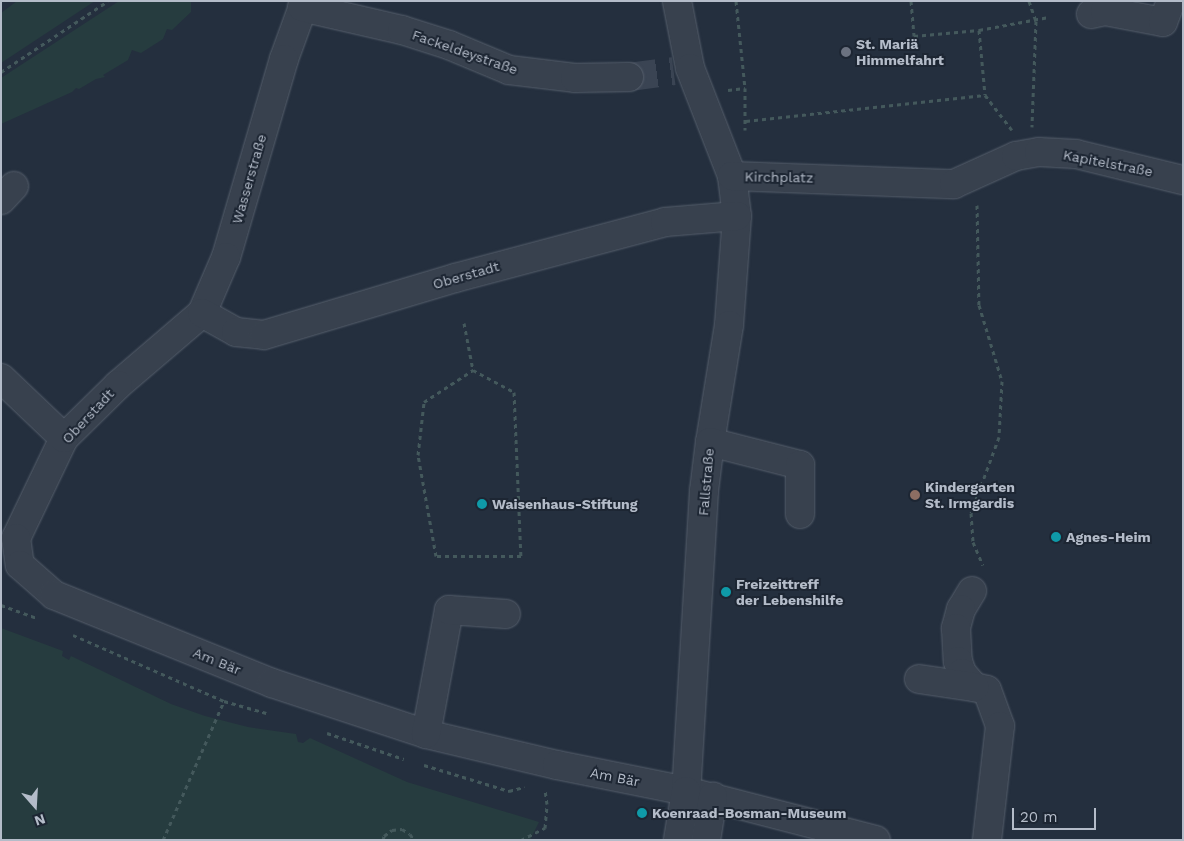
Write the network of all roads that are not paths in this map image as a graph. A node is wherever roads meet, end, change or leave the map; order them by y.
1 (677, 1) edge
2 (304, 4) edge
3 (1091, 14) dead end
4 (1172, 17) edge
5 (629, 78) tunnel mouth
6 (977, 174) joint
7 (737, 176) junction
8 (1183, 180) edge
9 (737, 216) junction
10 (202, 313) junction
11 (168, 341) joint
12 (1, 378) edge
13 (64, 438) junction
14 (710, 442) junction
15 (800, 514) dead end
16 (20, 564) joint
17 (972, 591) dead end
18 (506, 614) dead end
19 (919, 679) dead end
20 (980, 688) junction
21 (426, 734) junction
22 (686, 791) junction
23 (713, 797) junction
24 (678, 840) edge
25 (706, 840) edge
26 (876, 840) edge
27 (987, 840) edge

1 - 7 street, Kirchplatz
2 - 5 street, Fackeldeystraße
2 - 10 street, Wasserstraße
3 - 4 street
6 - 7 street, Kirchplatz
6 - 8 street, Kapitelstraße
7 - 9 street, Fallstraße
9 - 10 street, Oberstadt
9 - 14 street, Fallstraße
10 - 11 street, Wasserstraße
11 - 13 street, Oberstadt
12 - 13 street
13 - 16 street, Oberstadt
14 - 15 street
14 - 22 street, Fallstraße
16 - 21 street, Am Bär
17 - 20 street
18 - 21 street
19 - 20 street
20 - 27 street
21 - 22 street, Am Bär
22 - 23 street, Am Bär
22 - 24 street, Fallstraße
23 - 25 street
23 - 26 street, Am Bär

